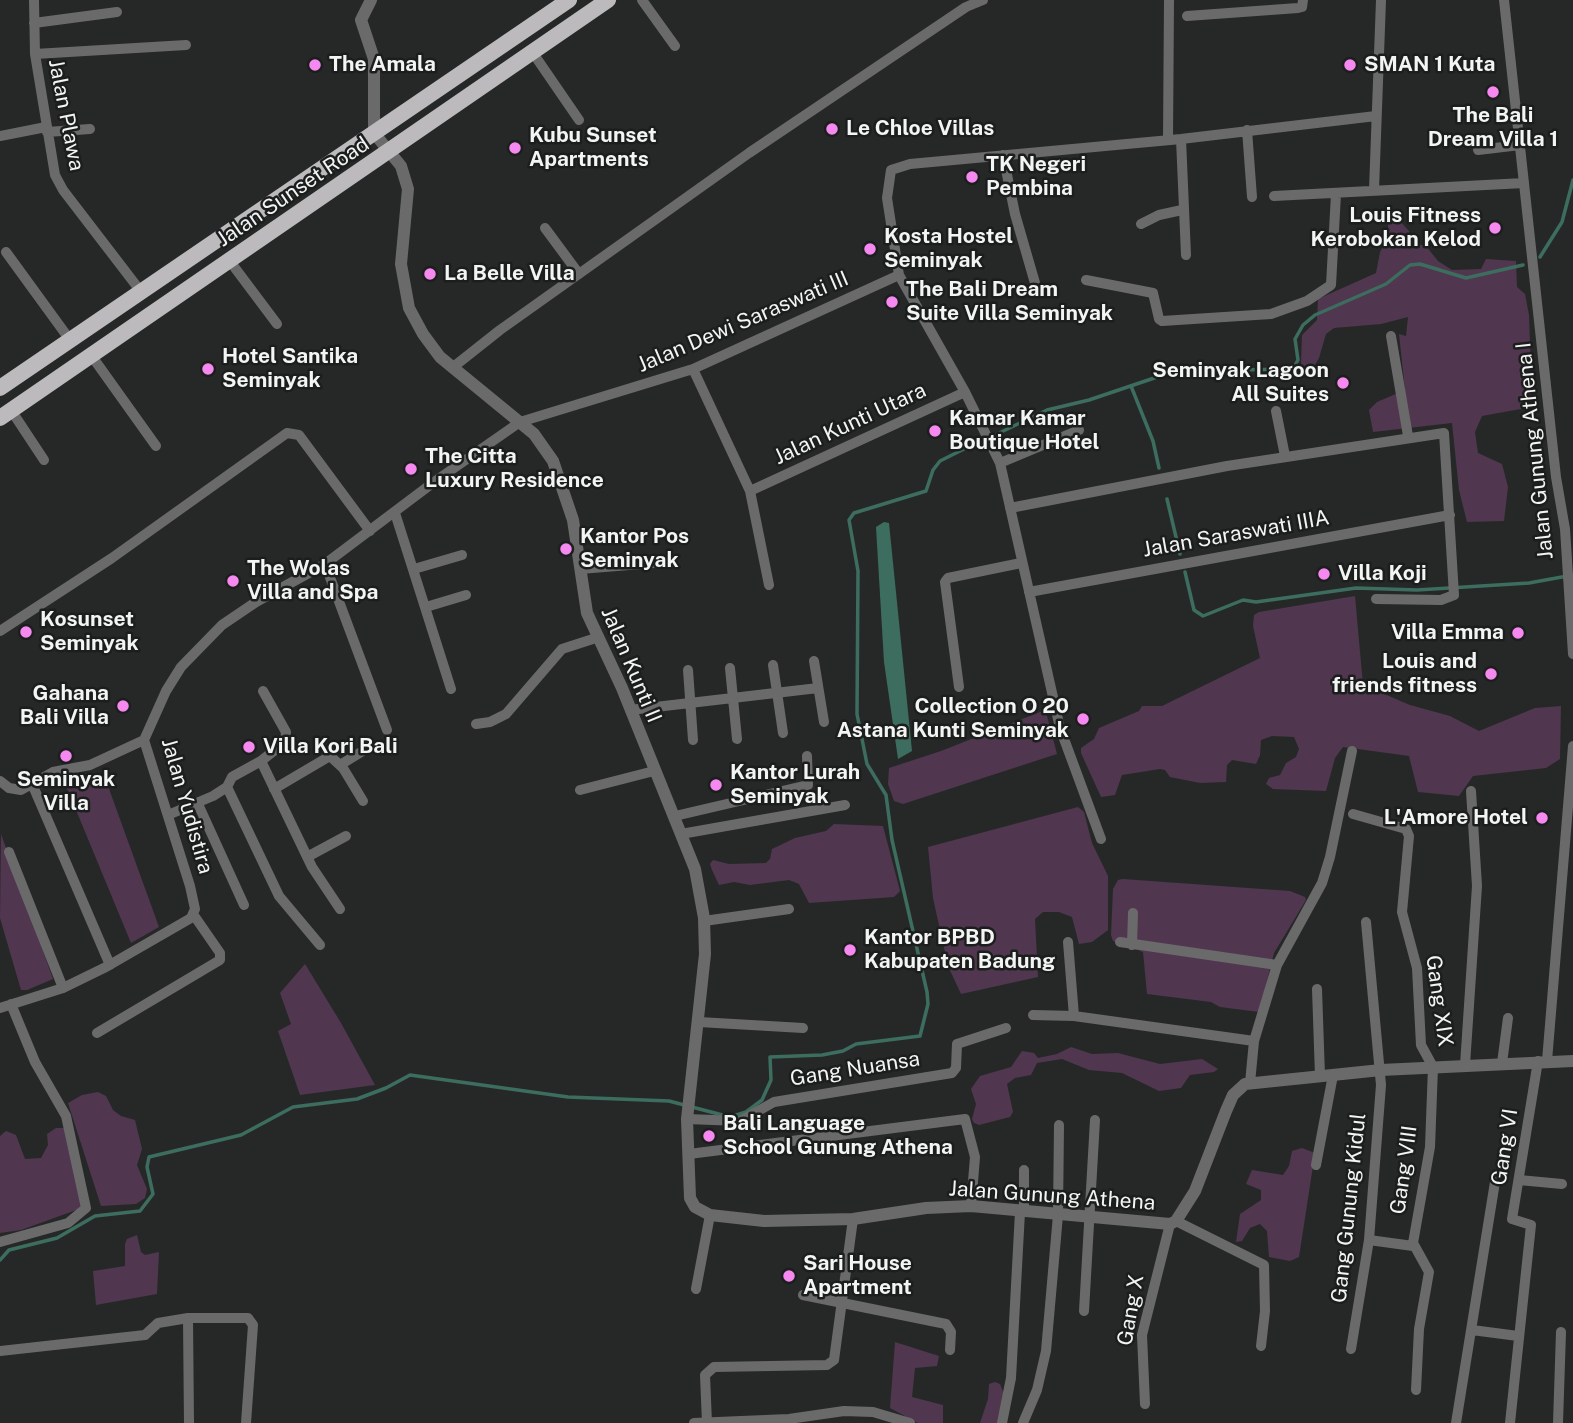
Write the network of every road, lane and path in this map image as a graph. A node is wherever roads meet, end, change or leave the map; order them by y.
1 (34, 0) edge
2 (371, 0) edge
3 (569, 0) edge
4 (608, 0) edge
5 (642, 0) edge
6 (983, 0) edge
7 (1169, 0) edge
8 (1303, 0) edge
9 (1381, 0) edge
10 (1504, 0) edge
11 (117, 12) dead end
12 (1187, 16) dead end
13 (34, 23) junction
14 (186, 45) dead end
15 (675, 46) dead end
16 (533, 53) junction
17 (35, 54) junction
18 (1376, 116) junction
19 (579, 120) dead end
20 (46, 129) junction
21 (90, 129) dead end
22 (1247, 130) junction
23 (374, 133) junction
24 (0, 136) edge
25 (1168, 139) junction
26 (1181, 139) junction
27 (1520, 145) junction
28 (1478, 150) dead end
29 (389, 153) junction
30 (1003, 155) junction
31 (1524, 183) junction
32 (1374, 190) junction
33 (1336, 194) junction
34 (1274, 196) dead end
35 (1252, 197) dead end
36 (1182, 210) junction
37 (1141, 224) dead end
38 (545, 228) dead end
39 (6, 252) dead end
40 (1186, 254) dead end
41 (229, 260) junction
42 (579, 274) junction
43 (899, 275) junction
44 (1086, 280) dead end
45 (1035, 284) dead end
46 (142, 293) junction
47 (277, 324) dead end
48 (1391, 336) dead end
49 (70, 340) junction
50 (91, 355) junction
51 (452, 368) junction
52 (693, 369) junction
53 (0, 388) edge
54 (965, 392) junction
55 (1276, 411) dead end
56 (6, 414) edge
57 (520, 422) junction
58 (1079, 430) dead end
59 (1408, 436) junction
60 (156, 446) dead end
61 (1285, 456) junction
62 (44, 460) dead end
63 (1000, 463) junction
64 (751, 491) junction
65 (1010, 508) junction
66 (395, 513) junction
67 (1450, 515) junction
68 (370, 531) junction
69 (462, 555) dead end
70 (666, 562) dead end
71 (1021, 563) junction
72 (325, 564) junction
73 (414, 569) junction
74 (580, 569) junction
75 (769, 585) dead end
76 (1029, 592) junction
77 (466, 595) dead end
78 (1376, 599) dead end
79 (426, 607) junction
80 (0, 631) edge
81 (599, 637) junction
82 (1573, 653) edge
83 (814, 661) dead end
84 (773, 665) dead end
85 (730, 668) dead end
86 (688, 670) dead end
87 (959, 687) dead end
88 (818, 688) junction
89 (451, 689) dead end
90 (264, 691) dead end
91 (776, 693) junction
92 (733, 698) junction
93 (690, 703) junction
94 (630, 710) junction
95 (824, 722) dead end
96 (476, 724) dead end
97 (387, 730) dead end
98 (783, 733) dead end
99 (737, 739) dead end
100 (144, 740) junction
101 (693, 740) dead end
102 (1573, 746) edge
103 (366, 749) dead end
104 (1352, 751) dead end
105 (807, 756) dead end
106 (261, 761) junction
107 (340, 765) junction
108 (654, 771) junction
109 (0, 781) edge
110 (33, 786) junction
111 (227, 787) junction
112 (275, 789) junction
113 (580, 790) dead end
114 (1471, 791) dead end
115 (363, 801) dead end
116 (198, 804) junction
117 (845, 804) dead end
118 (1353, 814) dead end
119 (168, 815) junction
120 (675, 816) junction
121 (681, 834) junction
122 (346, 835) dead end
123 (1101, 839) dead end
124 (9, 852) dead end
125 (307, 857) junction
126 (1568, 887) edge
127 (244, 905) dead end
128 (340, 909) dead end
129 (789, 909) dead end
130 (1133, 913) dead end
131 (193, 914) junction
132 (704, 921) junction
133 (1367, 922) dead end
134 (1068, 942) dead end
135 (1121, 942) dead end
136 (320, 945) dead end
137 (1132, 945) junction
138 (110, 965) junction
139 (1277, 965) junction
140 (63, 988) junction
141 (1317, 989) dead end
142 (11, 1004) junction
143 (0, 1008) edge
144 (1033, 1015) dead end
145 (1074, 1016) junction
146 (1508, 1018) dead end
147 (699, 1022) junction
148 (803, 1028) dead end
149 (1006, 1028) dead end
150 (97, 1033) dead end
151 (1254, 1041) junction
152 (1543, 1061) junction
153 (1573, 1061) edge
154 (1502, 1063) junction
155 (1465, 1065) junction
156 (1433, 1067) junction
157 (1381, 1070) junction
158 (1333, 1075) junction
159 (1320, 1076) junction
160 (1250, 1083) junction
161 (687, 1119) junction
162 (1095, 1121) dead end
163 (1059, 1125) dead end
164 (689, 1154) junction
165 (1316, 1165) dead end
166 (1024, 1170) dead end
167 (1519, 1180) junction
168 (1495, 1182) dead end
169 (1562, 1184) dead end
170 (971, 1206) junction
171 (695, 1207) joint
172 (1022, 1212) junction
173 (1058, 1214) junction
174 (710, 1215) junction
175 (1090, 1217) junction
176 (853, 1219) junction
177 (1173, 1222) junction
178 (1369, 1240) junction
179 (0, 1242) edge
180 (1413, 1246) junction
181 (696, 1289) dead end
182 (803, 1295) dead end
183 (843, 1302) junction
184 (1084, 1311) dead end
185 (188, 1318) junction
186 (1472, 1330) junction
187 (1561, 1332) dead end
188 (1518, 1336) junction
189 (1261, 1346) dead end
190 (1351, 1349) dead end
191 (950, 1350) dead end
192 (0, 1351) edge
193 (1416, 1390) dead end
194 (1144, 1405) dead end
195 (189, 1423) edge
196 (246, 1423) edge
197 (694, 1423) edge
198 (707, 1423) edge
199 (910, 1423) edge
200 (1002, 1423) edge
201 (1023, 1423) edge
202 (1456, 1423) edge
203 (1510, 1423) edge
204 (1558, 1423) edge

1 - 13 street, Jalan Plawa
2 - 23 street
3 - 23 highway, Jalan Sunset Road
4 - 16 highway, Jalan Sunset Road
5 - 15 street
6 - 42 street
7 - 25 street
8 - 12 street
9 - 18 street
10 - 27 street, Jalan Gunung Athena I
11 - 13 street
13 - 17 street, Jalan Plawa
14 - 17 street
16 - 19 street
16 - 29 highway, Jalan Sunset Road
17 - 20 street, Jalan Plawa
18 - 22 street
18 - 32 street
20 - 21 street
20 - 24 street
20 - 46 street, Jalan Plawa
22 - 26 street
22 - 35 street
23 - 29 street, Jalan Kunti II
23 - 46 highway, Jalan Sunset Road
25 - 26 street
25 - 30 street
26 - 36 street
27 - 28 street
27 - 31 street, Jalan Gunung Athena I
29 - 41 highway, Jalan Sunset Road
29 - 51 street, Jalan Kunti II
30 - 43 street
30 - 45 street
31 - 32 street
31 - 82 street, Jalan Gunung Athena I
32 - 33 street
33 - 34 street
33 - 44 street
36 - 37 street
36 - 40 street
38 - 42 street
39 - 49 street
41 - 47 street
41 - 50 highway, Jalan Sunset Road
42 - 51 street
43 - 52 street, Jalan Dewi Saraswati III
43 - 54 street
46 - 49 highway, Jalan Sunset Road
48 - 59 street
49 - 53 highway, Jalan Sunset Road
50 - 56 highway, Jalan Sunset Road
50 - 60 street
51 - 57 street, Jalan Kunti II
52 - 57 street, Jalan Dewi Saraswati III
52 - 64 street
54 - 63 street
54 - 64 street, Jalan Kunti Utara
55 - 61 street
56 - 62 street
57 - 66 street, Jalan Yudistira
57 - 74 street, Jalan Kunti II
58 - 63 street
59 - 61 street
59 - 67 street
61 - 65 street
63 - 65 street
64 - 75 street
65 - 71 street
66 - 68 street, Jalan Yudistira
66 - 73 street
67 - 76 street, Jalan Saraswati IIIA
67 - 78 street
68 - 72 street, Jalan Yudistira
68 - 80 street
69 - 73 street
70 - 74 street
71 - 76 street
71 - 87 street
72 - 97 street
72 - 100 street, Jalan Yudistira
73 - 79 street
74 - 81 street, Jalan Kunti II
76 - 123 street
77 - 79 street
79 - 89 street
81 - 94 street, Jalan Kunti II
81 - 96 street
83 - 88 street
84 - 91 street
85 - 92 street
86 - 93 street
88 - 91 street
88 - 95 street
90 - 106 street
91 - 92 street
91 - 98 street
92 - 93 street
92 - 99 street
93 - 94 street
93 - 101 street
94 - 108 street, Jalan Kunti II
100 - 110 street
100 - 119 street, Jalan Yudistira
102 - 126 street
103 - 107 street
104 - 139 street
105 - 120 street
106 - 111 street
106 - 112 street
107 - 112 street
107 - 115 street
108 - 113 street
108 - 120 street, Jalan Kunti II
109 - 110 street
110 - 138 street
111 - 116 street
111 - 136 street
112 - 125 street
114 - 155 street
116 - 119 street
116 - 127 street
117 - 121 street
118 - 156 street, Gang XIX
119 - 131 street, Jalan Yudistira
120 - 121 street, Jalan Kunti II
121 - 132 street, Jalan Kunti II
122 - 125 street
124 - 140 street
125 - 128 street
126 - 152 street
129 - 132 street
130 - 137 street
131 - 138 street
131 - 150 street
132 - 147 street, Jalan Kunti II
133 - 157 street, Gang Gunung Kidul
134 - 145 street
135 - 137 street
137 - 139 street
138 - 140 street
139 - 151 street
140 - 142 street
141 - 159 street
142 - 143 street
142 - 179 street
144 - 145 street
145 - 151 street
146 - 154 street
147 - 148 street
147 - 161 street, Jalan Kunti II
149 - 161 street, Gang Nuansa
151 - 160 street
152 - 153 street
152 - 154 street
152 - 167 street, Gang VI
154 - 155 street
155 - 156 street
156 - 157 street
156 - 180 street, Gang VIII
157 - 158 street
157 - 178 street, Gang Gunung Kidul
158 - 159 street
158 - 165 street
159 - 160 street
160 - 177 street, Jalan Gunung Athena
161 - 164 street, Jalan Kunti II
162 - 175 street
163 - 173 street
164 - 170 street
164 - 171 street, Jalan Kunti II
166 - 172 street
167 - 169 street
167 - 188 street, Gang VI
168 - 186 street
170 - 172 street, Jalan Gunung Athena
170 - 176 street, Jalan Gunung Athena
171 - 174 street, Jalan Gunung Athena
172 - 173 street, Jalan Gunung Athena
172 - 200 street
173 - 175 street, Jalan Gunung Athena
173 - 201 street
174 - 176 street, Jalan Gunung Athena
174 - 181 street
175 - 177 street, Jalan Gunung Athena
175 - 184 street
176 - 183 street
177 - 189 street
177 - 194 street, Gang X
178 - 180 street
178 - 190 street, Gang Gunung Kidul
180 - 193 street, Gang VIII
182 - 183 street
183 - 191 street
183 - 198 street
185 - 192 street
185 - 195 street
185 - 196 street
186 - 188 street
186 - 202 street
187 - 204 street
188 - 203 street
197 - 198 street
198 - 199 street

